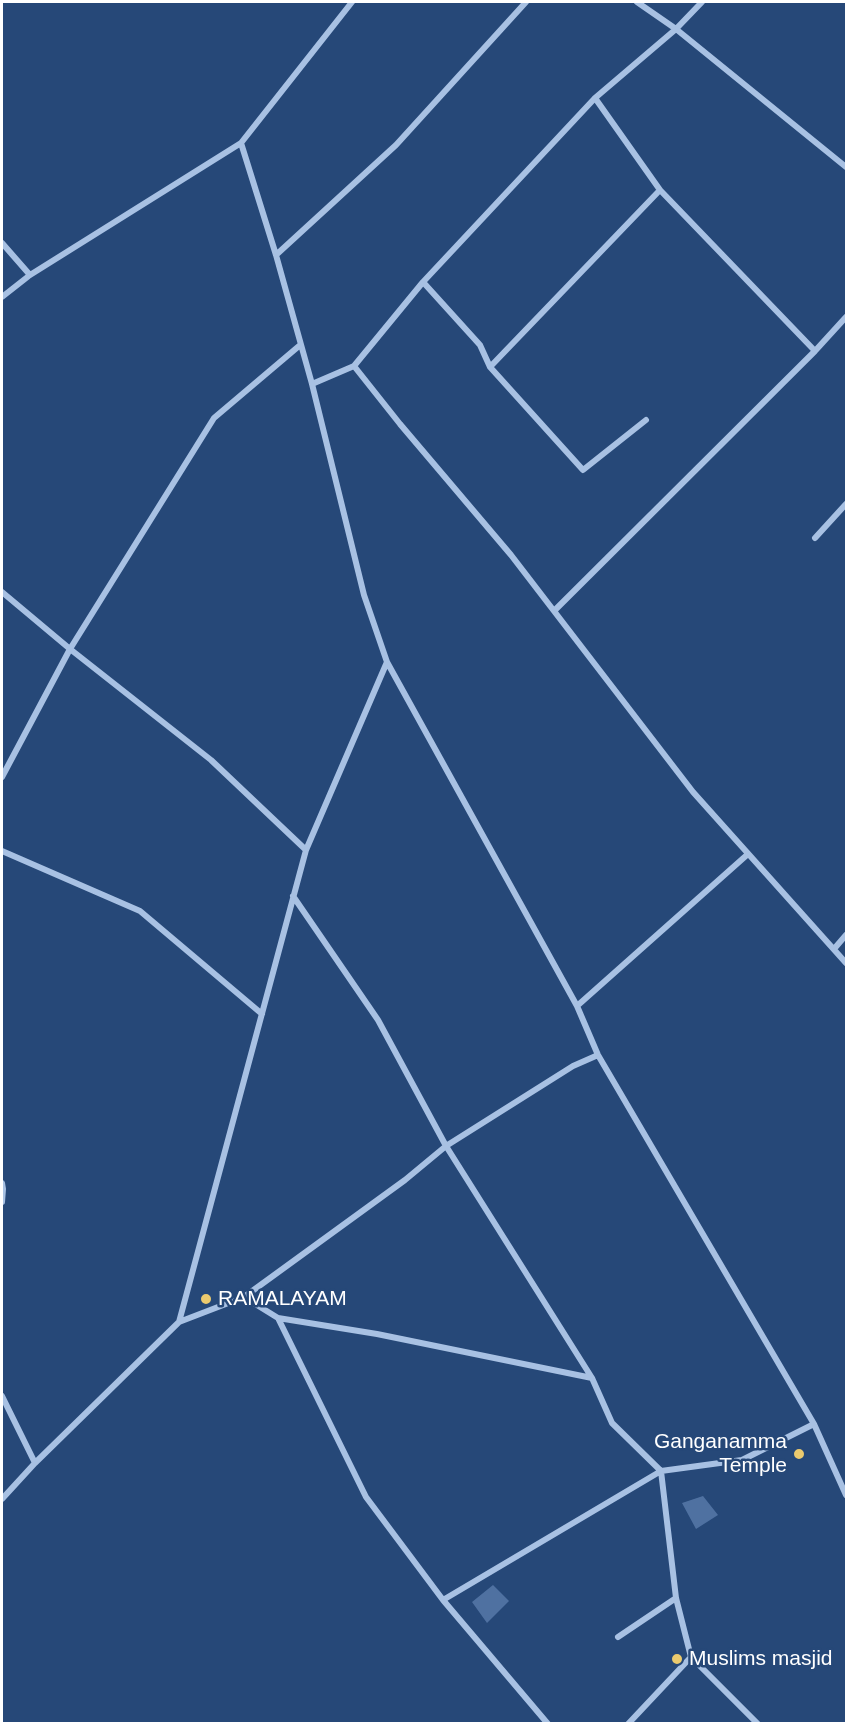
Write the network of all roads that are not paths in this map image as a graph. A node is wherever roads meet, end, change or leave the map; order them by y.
1 (352, 2) edge
2 (526, 2) edge
3 (638, 2) edge
4 (702, 2) edge
5 (676, 29) junction
6 (595, 98) junction
7 (241, 143) junction
8 (846, 167) edge
9 (660, 190) junction
10 (2, 243) edge
11 (276, 255) junction
12 (30, 275) junction
13 (423, 282) junction
14 (2, 297) edge
15 (846, 317) edge
16 (299, 346) junction
17 (815, 351) junction
18 (354, 366) junction
19 (490, 367) junction
20 (312, 384) junction
21 (645, 420) dead end
22 (846, 504) edge
23 (815, 538) dead end
24 (2, 592) edge
25 (554, 611) junction
26 (70, 649) junction
27 (387, 662) junction
28 (2, 777) edge
29 (306, 850) junction
30 (2, 851) edge
31 (748, 854) junction
32 (293, 896) junction
33 (846, 935) edge
34 (834, 949) junction
35 (846, 963) edge
36 (577, 1006) junction
37 (262, 1014) junction
38 (598, 1055) junction
39 (446, 1146) junction
40 (2, 1183) edge
41 (2, 1202) edge
42 (244, 1297) junction
43 (278, 1318) junction
44 (180, 1322) junction
45 (592, 1378) junction
46 (2, 1396) edge
47 (814, 1424) junction
48 (35, 1463) junction
49 (662, 1471) junction
50 (846, 1495) edge
51 (2, 1499) edge
52 (676, 1598) junction
53 (443, 1600) junction
54 (618, 1637) dead end
55 (691, 1657) junction
56 (548, 1724) edge
57 (628, 1724) edge
58 (758, 1724) edge

1 - 7 street
2 - 11 street
3 - 5 street
4 - 5 street
5 - 6 street
5 - 8 street
6 - 9 street
6 - 13 street
7 - 11 street
7 - 12 street
9 - 17 street
9 - 19 street
10 - 12 street
11 - 16 street
12 - 14 street
13 - 18 street
13 - 19 street
15 - 17 street
16 - 20 street
16 - 26 street
17 - 25 street
18 - 20 street
18 - 25 street
19 - 21 street
20 - 27 street
22 - 23 street
24 - 26 street
25 - 31 street
26 - 28 street
26 - 29 street
27 - 29 street
27 - 36 street
29 - 32 street
30 - 37 street
31 - 34 street
31 - 36 street
32 - 37 street
32 - 39 street
33 - 34 street
34 - 35 street
36 - 38 street
37 - 44 street
38 - 39 street
38 - 47 street
39 - 42 street
39 - 45 street
40 - 41 street
42 - 43 street
42 - 44 street
43 - 45 street
43 - 53 street
44 - 48 street
45 - 49 street
46 - 48 street
47 - 49 street
47 - 50 street
48 - 51 street
49 - 52 street
49 - 53 street
52 - 54 street
52 - 55 street
53 - 56 street
55 - 57 street
55 - 58 street

